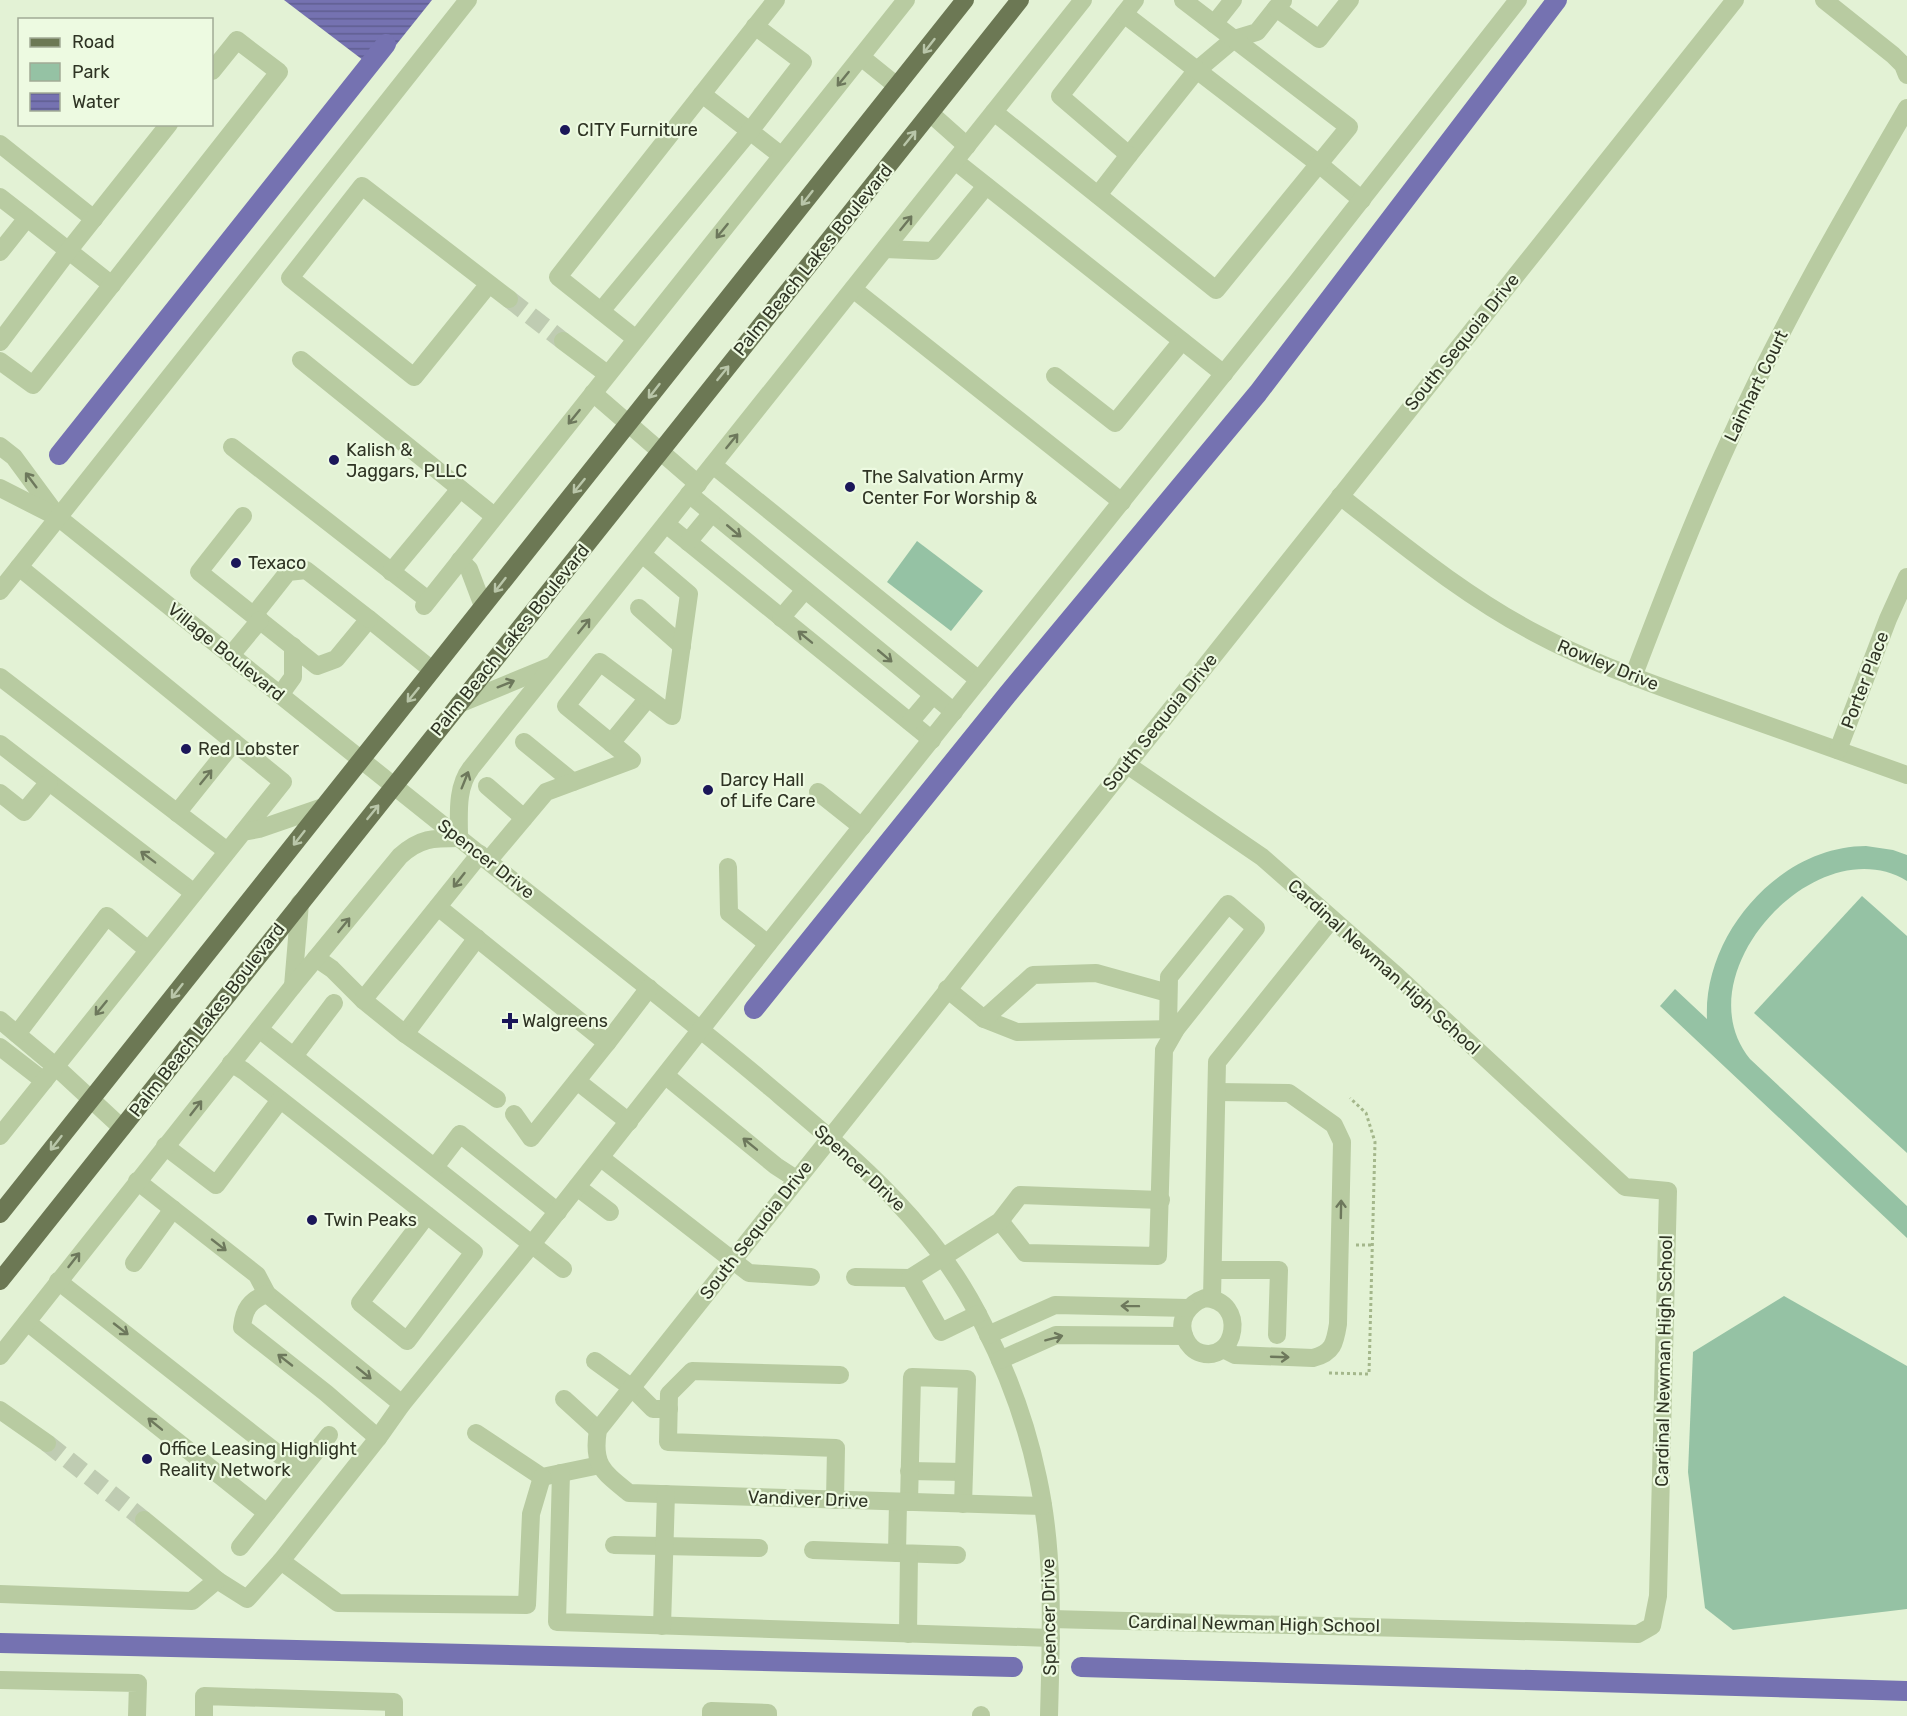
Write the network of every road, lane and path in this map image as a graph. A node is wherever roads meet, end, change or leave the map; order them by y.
1 (468, 0) edge
2 (776, 0) edge
3 (906, 0) edge
4 (965, 0) edge
5 (1020, 0) edge
6 (1083, 0) edge
7 (1183, 0) edge
8 (1233, 0) edge
9 (1350, 0) edge
10 (1518, 0) edge
11 (1735, 0) edge
12 (1824, 0) edge
13 (1280, 4) edge
14 (1130, 7) edge
15 (1214, 24) junction
16 (755, 26) junction
17 (1234, 39) junction
18 (861, 57) junction
19 (213, 70) edge
20 (1196, 71) junction
21 (1907, 75) edge
22 (897, 86) junction
23 (702, 94) junction
24 (1907, 108) edge
25 (994, 112) junction
26 (930, 113) junction
27 (167, 126) edge
28 (750, 131) junction
29 (0, 144) edge
30 (967, 146) junction
31 (1129, 155) junction
32 (782, 156) junction
33 (955, 161) junction
34 (1319, 164) junction
35 (986, 186) junction
36 (1098, 195) junction
37 (0, 197) edge
38 (1362, 200) junction
39 (27, 218) junction
40 (94, 219) junction
41 (885, 249) junction
42 (69, 250) junction
43 (0, 252) edge
44 (489, 284) junction
45 (112, 285) junction
46 (853, 289) junction
47 (509, 299) tunnel mouth
48 (601, 311) junction
49 (636, 339) junction
50 (563, 341) tunnel mouth
51 (1182, 341) junction
52 (0, 342) edge
53 (301, 360) dead end
54 (0, 361) edge
55 (608, 374) junction
56 (1224, 374) junction
57 (1055, 376) dead end
58 (593, 393) junction
59 (628, 424) junction
60 (0, 446) edge
61 (232, 447) dead end
62 (660, 451) junction
63 (713, 465) junction
64 (0, 488) edge
65 (460, 489) junction
66 (694, 489) junction
67 (1340, 496) junction
68 (1122, 502) junction
69 (712, 513) junction
70 (243, 516) dead end
71 (494, 516) junction
72 (59, 518) junction
73 (666, 524) junction
74 (688, 542) junction
75 (642, 554) junction
76 (460, 560) junction
77 (19, 567) junction
78 (391, 572) junction
79 (1907, 578) edge
80 (805, 590) junction
81 (0, 591) edge
82 (483, 606) junction
83 (639, 608) dead end
84 (257, 618) junction
85 (781, 618) junction
86 (369, 619) junction
87 (293, 646) junction
88 (682, 646) junction
89 (231, 656) junction
90 (553, 665) junction
91 (432, 670) junction
92 (0, 677) edge
93 (1633, 677) junction
94 (979, 680) junction
95 (280, 695) junction
96 (933, 695) junction
97 (648, 698) junction
98 (459, 704) junction
99 (954, 712) junction
100 (910, 722) junction
101 (932, 740) junction
102 (234, 742) junction
103 (524, 742) dead end
104 (611, 743) junction
105 (0, 744) edge
106 (1838, 750) junction
107 (361, 759) junction
108 (1126, 764) junction
109 (1907, 775) edge
110 (49, 782) junction
111 (573, 782) junction
112 (394, 786) junction
113 (487, 786) dead end
114 (818, 792) dead end
115 (0, 794) edge
116 (323, 807) junction
117 (177, 813) junction
118 (524, 818) junction
119 (862, 827) junction
120 (243, 832) junction
121 (459, 838) junction
122 (227, 851) junction
123 (484, 858) junction
124 (728, 867) dead end
125 (194, 893) junction
126 (300, 903) junction
127 (438, 907) junction
128 (1331, 920) junction
129 (477, 938) junction
130 (768, 944) junction
131 (148, 950) junction
132 (316, 958) junction
133 (293, 986) junction
134 (649, 988) junction
135 (947, 989) junction
136 (1168, 993) junction
137 (363, 999) junction
138 (334, 1004) dead end
139 (984, 1019) junction
140 (0, 1020) edge
141 (259, 1029) junction
142 (1172, 1029) junction
143 (702, 1030) junction
144 (16, 1034) junction
145 (405, 1034) junction
146 (607, 1043) junction
147 (3, 1055) edge
148 (294, 1056) junction
149 (231, 1063) junction
150 (55, 1066) junction
151 (666, 1076) junction
152 (44, 1081) junction
153 (577, 1081) junction
154 (1217, 1092) junction
155 (1350, 1098) dead end
156 (91, 1099) junction
157 (497, 1099) dead end
158 (280, 1100) junction
159 (514, 1114) dead end
160 (629, 1122) junction
161 (122, 1128) junction
162 (0, 1136) edge
163 (830, 1137) junction
164 (165, 1146) junction
165 (601, 1158) junction
166 (435, 1167) junction
167 (796, 1179) junction
168 (137, 1181) junction
169 (577, 1187) junction
170 (1161, 1200) junction
171 (173, 1209) junction
172 (558, 1212) junction
173 (610, 1212) dead end
174 (0, 1214) edge
175 (427, 1215) junction
176 (1000, 1221) junction
177 (532, 1244) junction
178 (1354, 1245) dead end
179 (1373, 1245) junction
180 (942, 1257) junction
181 (732, 1261) junction
182 (134, 1263) dead end
183 (563, 1269) dead end
184 (1213, 1270) junction
185 (811, 1277) dead end
186 (855, 1277) dead end
187 (910, 1278) junction
188 (0, 1281) edge
189 (58, 1281) junction
190 (267, 1294) junction
191 (1212, 1299) junction
192 (1188, 1308) junction
193 (978, 1314) junction
194 (27, 1322) junction
195 (988, 1335) junction
196 (1277, 1335) dead end
197 (1184, 1336) junction
198 (1223, 1349) junction
199 (0, 1356) edge
200 (1000, 1360) junction
201 (595, 1361) dead end
202 (1328, 1372) dead end
203 (840, 1375) dead end
204 (632, 1388) junction
205 (564, 1399) dead end
206 (402, 1404) junction
207 (669, 1409) junction
208 (3, 1419) edge
209 (598, 1430) junction
210 (476, 1434) dead end
211 (329, 1435) dead end
212 (378, 1438) junction
213 (47, 1443) tunnel mouth
214 (597, 1457) junction
215 (300, 1471) junction
216 (909, 1471) junction
217 (964, 1472) junction
218 (561, 1473) junction
219 (542, 1477) junction
220 (666, 1494) junction
221 (835, 1500) junction
222 (903, 1502) junction
223 (963, 1504) junction
224 (1043, 1506) junction
225 (267, 1513) junction
226 (144, 1520) tunnel mouth
227 (614, 1545) dead end
228 (664, 1545) junction
229 (240, 1547) dead end
230 (759, 1548) dead end
231 (813, 1550) dead end
232 (903, 1553) junction
233 (957, 1555) dead end
234 (281, 1561) junction
235 (217, 1580) junction
236 (0, 1594) edge
237 (1051, 1619) junction
238 (662, 1626) junction
239 (908, 1634) junction
240 (1051, 1638) junction
241 (0, 1680) edge
242 (358, 1708) edge
243 (137, 1716) edge
244 (204, 1716) edge
245 (394, 1716) edge
246 (711, 1716) edge
247 (768, 1716) edge
248 (1049, 1716) edge

1 - 72 street
2 - 16 street
3 - 18 street
4 -> 22 main road
5 - 26 main road, Palm Beach Lakes Boulevard
6 - 25 street
7 - 15 street
8 - 15 street
9 - 13 street
10 - 38 street
11 - 67 street, South Sequoia Drive
12 - 21 street
13 - 17 street
14 - 20 street
14 - 31 street
15 - 17 street
16 - 23 street
16 - 28 street
17 - 20 street
17 - 34 street
18 - 22 street
18 -> 32 street
19 - 45 street
20 - 31 street
20 - 34 street
22 -> 59 main road
23 - 28 street
23 - 48 street
24 - 93 street, Lainhart Court
25 - 30 street
25 - 36 street
26 - 30 street
62 -> 26 main road, Palm Beach Lakes Boulevard
27 - 40 street
28 - 32 street
28 - 48 street
29 - 40 street
30 - 33 street
31 - 36 street
32 -> 49 street
33 - 35 street
41 -> 33 street
34 - 36 street
34 - 38 street
35 - 41 street
35 - 51 street
37 - 39 street
38 - 56 street
39 - 42 street
39 - 43 street
40 - 42 street
41 - 46 street
42 - 45 street
42 - 52 street
44 - 44 street
44 - 47 street
45 - 54 street
63 -> 46 street
46 - 68 street
48 - 49 street
49 - 55 street
50 - 55 street
51 - 56 street
51 - 57 street
53 - 65 street
55 - 58 street
56 - 68 street
58 - 59 street
58 -> 71 street
59 - 62 street
59 -> 82 main road
72 -> 60 street, Village Boulevard
61 - 78 street
62 - 66 street
62 - 98 main road, Palm Beach Lakes Boulevard
63 - 66 street
63 - 94 street
64 - 72 street, Village Boulevard
65 - 71 street
65 - 78 street
66 - 69 street
66 - 73 street
67 - 93 street, Rowley Drive
67 - 108 street, South Sequoia Drive
68 - 94 street
69 - 74 street
69 -> 80 street
70 - 84 street
71 - 76 street
72 - 77 street
72 - 89 street, Village Boulevard
73 - 74 street
73 - 75 street
74 - 85 street
75 - 88 street
90 -> 75 street
76 - 78 street
76 - 82 street
77 - 81 street
77 - 102 street
79 - 106 street, Porter Place
80 - 85 street
80 -> 96 street
82 - 91 main road
83 - 88 street
84 - 86 street
84 - 87 street
84 - 89 street
100 -> 85 street
86 - 87 street
86 - 91 street
87 - 95 street
88 - 97 street
89 - 95 street, Village Boulevard
98 -> 90 street
121 -> 90 street
91 -> 107 main road
92 - 117 street
93 - 106 street, Rowley Drive
94 - 99 street
95 - 107 street, Village Boulevard
96 - 99 street
96 - 100 street
97 - 104 street
97 - 104 street
98 - 112 main road, Palm Beach Lakes Boulevard
99 - 101 street
100 - 101 street
101 - 119 street
117 -> 102 street
102 - 120 street
103 - 111 street
104 - 111 street
105 - 110 street
106 - 109 street, Rowley Drive
107 - 112 street, Village Boulevard
107 - 116 main road
108 - 128 street, Cardinal Newman High School
108 - 135 street, South Sequoia Drive
110 - 115 street
125 -> 110 street
111 - 118 street
112 - 121 street, Spencer Drive
126 -> 112 main road, Palm Beach Lakes Boulevard
113 - 118 street
114 - 119 street
116 - 120 street
116 -> 156 main road
117 - 122 street
118 - 123 street
119 - 130 street
120 - 122 street
121 - 123 street, Spencer Drive
132 -> 121 street
122 - 125 street
123 -> 127 street
123 - 134 street, Spencer Drive
124 - 130 street
125 - 131 street
126 - 133 street
126 - 161 main road, Palm Beach Lakes Boulevard
127 - 129 street
127 - 137 street
128 - 154 street
128 - 237 street, Cardinal Newman High School
129 - 145 street
129 - 146 street
130 - 143 street
131 - 144 street
131 -> 150 street
132 - 133 street
132 - 137 street
133 - 141 street
134 - 143 street, Spencer Drive
134 - 146 street
135 - 139 street
135 - 163 street, South Sequoia Drive
136 - 139 street
136 - 142 street
136 - 142 street
137 - 145 street
138 - 148 street
139 - 142 street
140 - 144 street
141 - 148 street
141 - 149 street
142 - 170 street
143 - 151 street
143 - 163 street, Spencer Drive
144 - 150 street
145 - 157 street
146 - 153 street
147 - 152 street
148 - 166 street
149 - 158 street
164 -> 149 street
150 - 152 street
150 - 156 street
151 - 160 street
167 -> 151 street
152 - 162 street
153 - 159 street
153 - 160 street
154 - 184 street
198 -> 154 street
155 - 179 path
156 - 161 street
156 -> 174 main road
158 - 164 street
158 - 175 street
160 - 165 street
161 - 188 main road, Palm Beach Lakes Boulevard
163 - 167 street, South Sequoia Drive
163 - 180 street, Spencer Drive
164 - 168 street
165 - 169 street
165 - 181 street
166 - 172 street
166 - 177 street
167 - 181 street, South Sequoia Drive
168 - 171 street
189 -> 168 street
169 - 172 street
169 - 173 street
170 - 176 street
170 - 176 street
171 - 182 street
171 -> 190 street
172 - 177 street
175 - 175 street
176 - 180 street
177 - 183 street
177 - 206 street
178 - 179 path
179 - 202 path
180 - 187 street
180 - 193 street, Spencer Drive
181 - 185 street
181 - 204 street, South Sequoia Drive
184 - 191 street
184 - 196 street
186 - 187 street
187 - 193 street
189 - 194 street
189 -> 215 street
190 -> 206 street
212 -> 190 street
191 - 192 street
191 - 198 street
192 -> 195 street
192 - 197 street
193 - 195 street, Spencer Drive
194 - 199 street
225 -> 194 street
195 - 200 street, Spencer Drive
197 - 198 street
200 -> 197 street
200 - 224 street, Spencer Drive
201 - 204 street
203 - 207 street
204 - 207 street
204 - 209 street, South Sequoia Drive
205 - 209 street
206 - 212 street
207 - 221 street
208 - 213 street
209 - 214 street
210 - 219 street
211 - 215 street
212 - 234 street
214 - 218 street
214 - 220 street, Vandiver Drive
215 - 225 street
216 - 217 street
216 - 217 street
216 - 222 street
217 - 223 street
218 - 219 street
218 - 238 street
219 - 234 street
220 - 221 street, Vandiver Drive
220 - 228 street
221 - 222 street, Vandiver Drive
222 - 223 street, Vandiver Drive
222 - 232 street
223 - 224 street, Vandiver Drive
224 - 237 street, Spencer Drive
225 - 229 street
226 - 235 street
227 - 228 street
228 - 230 street
228 - 238 street
231 - 232 street
232 - 233 street
232 - 239 street
234 - 235 street
235 - 236 street
237 - 240 street, Spencer Drive
238 - 239 street
239 - 240 street
240 - 248 street, Spencer Drive
241 - 243 street
242 - 244 street
242 - 245 street
246 - 247 street

